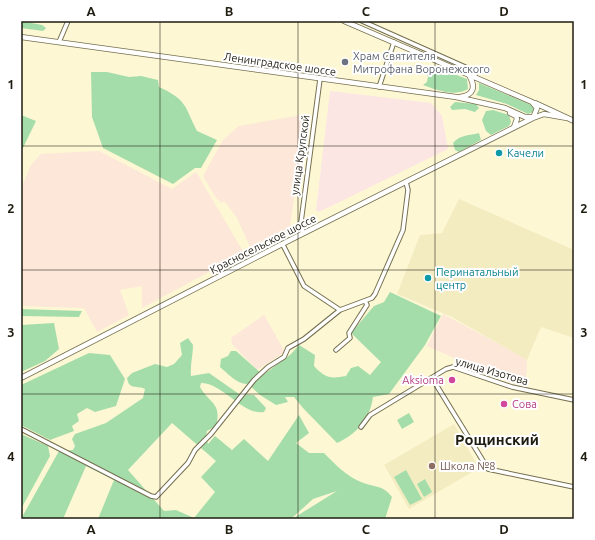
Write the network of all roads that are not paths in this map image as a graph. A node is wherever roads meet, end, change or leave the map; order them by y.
1 (68, 21) edge
2 (344, 21) edge
3 (361, 21) edge
4 (352, 24) junction
5 (21, 37) edge
6 (59, 42) junction
7 (394, 42) junction
8 (469, 75) junction
9 (320, 79) junction
10 (477, 79) junction
11 (379, 87) junction
12 (456, 97) junction
13 (531, 101) junction
14 (486, 103) junction
15 (533, 118) junction
16 (567, 118) junction
17 (574, 121) edge
18 (514, 127) junction
19 (406, 182) junction
20 (303, 233) junction
21 (283, 245) junction
22 (366, 301) junction
23 (340, 310) junction
24 (336, 350) dead end
25 (21, 378) edge
26 (432, 378) junction
27 (574, 400) edge
28 (361, 427) dead end
29 (21, 429) edge
30 (574, 487) edge

1 - 6 street
2 - 4 main road
3 - 4 street
3 - 10 street
4 - 7 main road
5 - 6 main road, Ленинградское шоссе
6 - 9 main road, Ленинградское шоссе
7 - 8 main road
7 - 11 street
8 - 10 main road
8 - 12 main road
9 - 11 main road, Ленинградское шоссе
9 - 20 street, улица Крупской
10 - 13 main road
11 - 12 main road, Ленинградское шоссе
12 - 14 main road, Ленинградское шоссе
13 - 15 main road
13 - 16 main road
14 - 15 main road, Ленинградское шоссе
14 - 18 main road
15 - 16 main road
15 - 18 main road, Красносельское шоссе
16 - 17 main road
18 - 19 main road, Красносельское шоссе
19 - 20 main road, Красносельское шоссе
19 - 22 street
20 - 21 main road, Красносельское шоссе
21 - 23 street
21 - 25 main road, Красносельское шоссе
22 - 23 street
22 - 24 street
23 - 29 street
26 - 27 street, улица Изотова
26 - 28 street, улица Изотова
26 - 30 street

